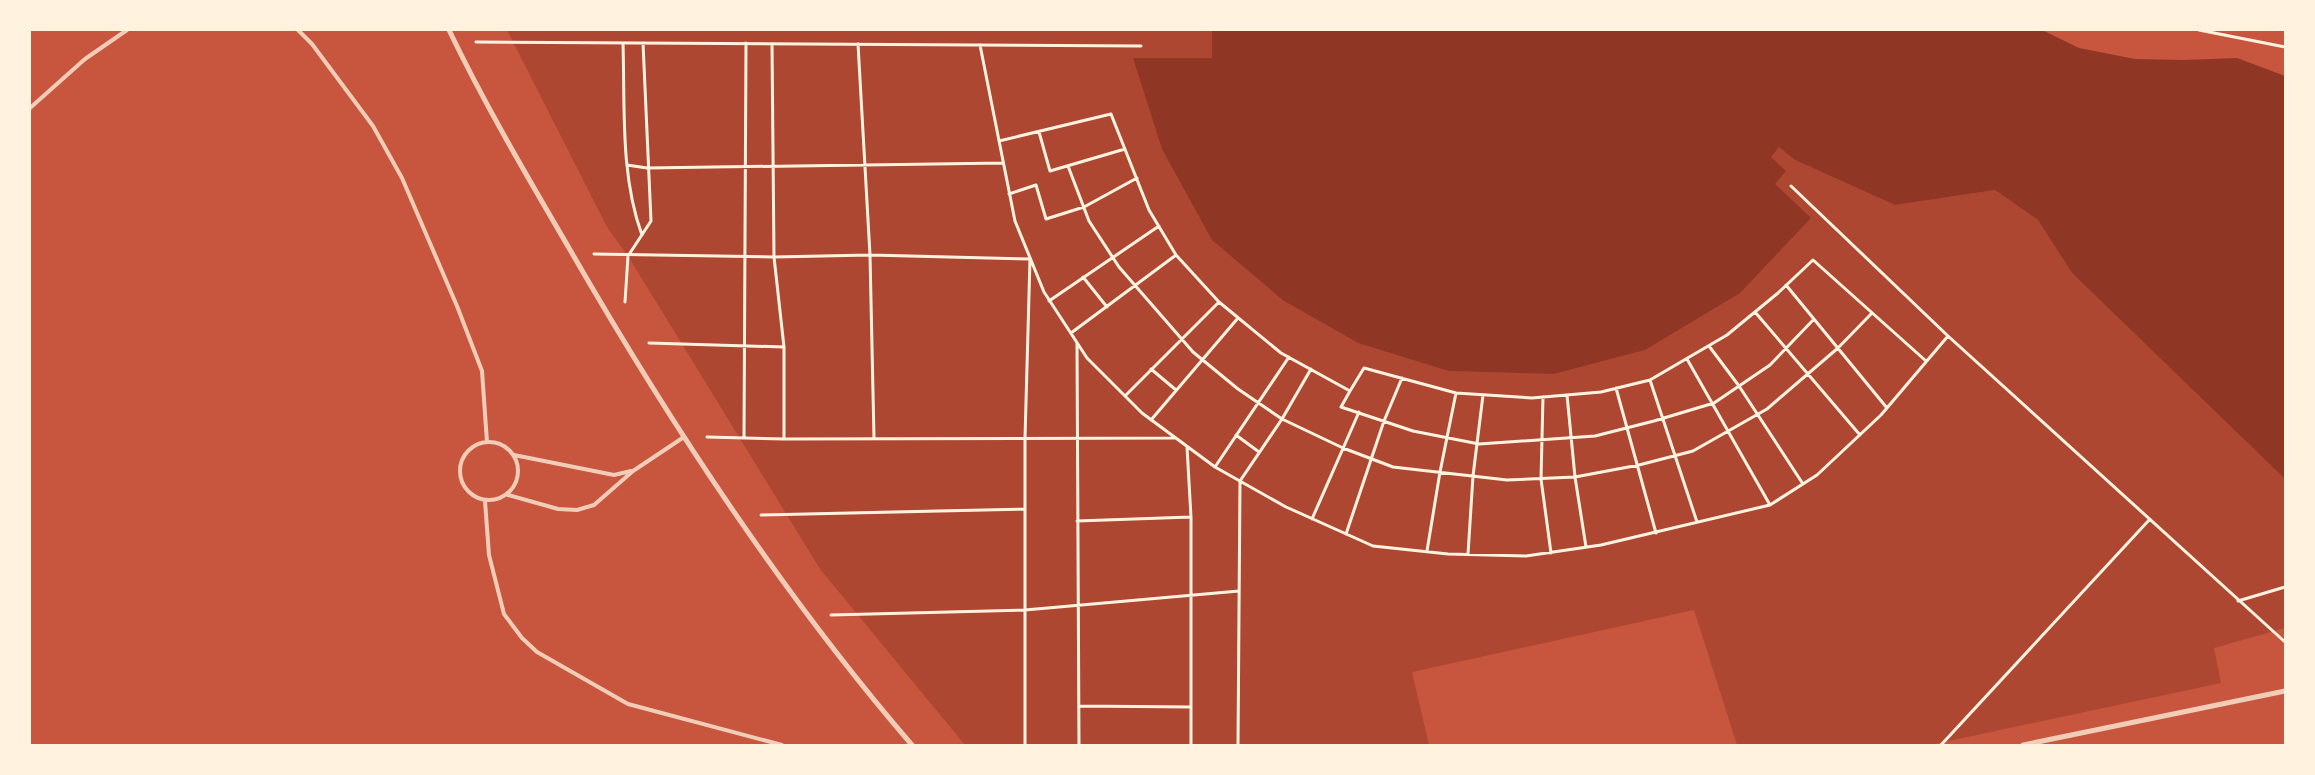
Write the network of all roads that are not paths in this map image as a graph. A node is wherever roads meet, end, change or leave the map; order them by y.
1 (127, 30) edge
2 (298, 30) edge
3 (449, 30) edge
4 (30, 108) edge
5 (684, 437) junction
6 (487, 442) junction
7 (514, 455) junction
8 (633, 471) junction
9 (508, 495) junction
10 (485, 501) junction
11 (2285, 691) edge
12 (782, 745) edge
13 (912, 745) edge
14 (2023, 745) edge

1 - 4 lane
2 - 6 lane
3 - 5 street
5 - 8 lane
5 - 13 street
6 - 7 lane
6 - 10 lane
7 - 8 lane
7 - 9 lane
8 - 9 lane
9 - 10 lane
10 - 12 lane
11 - 14 street

